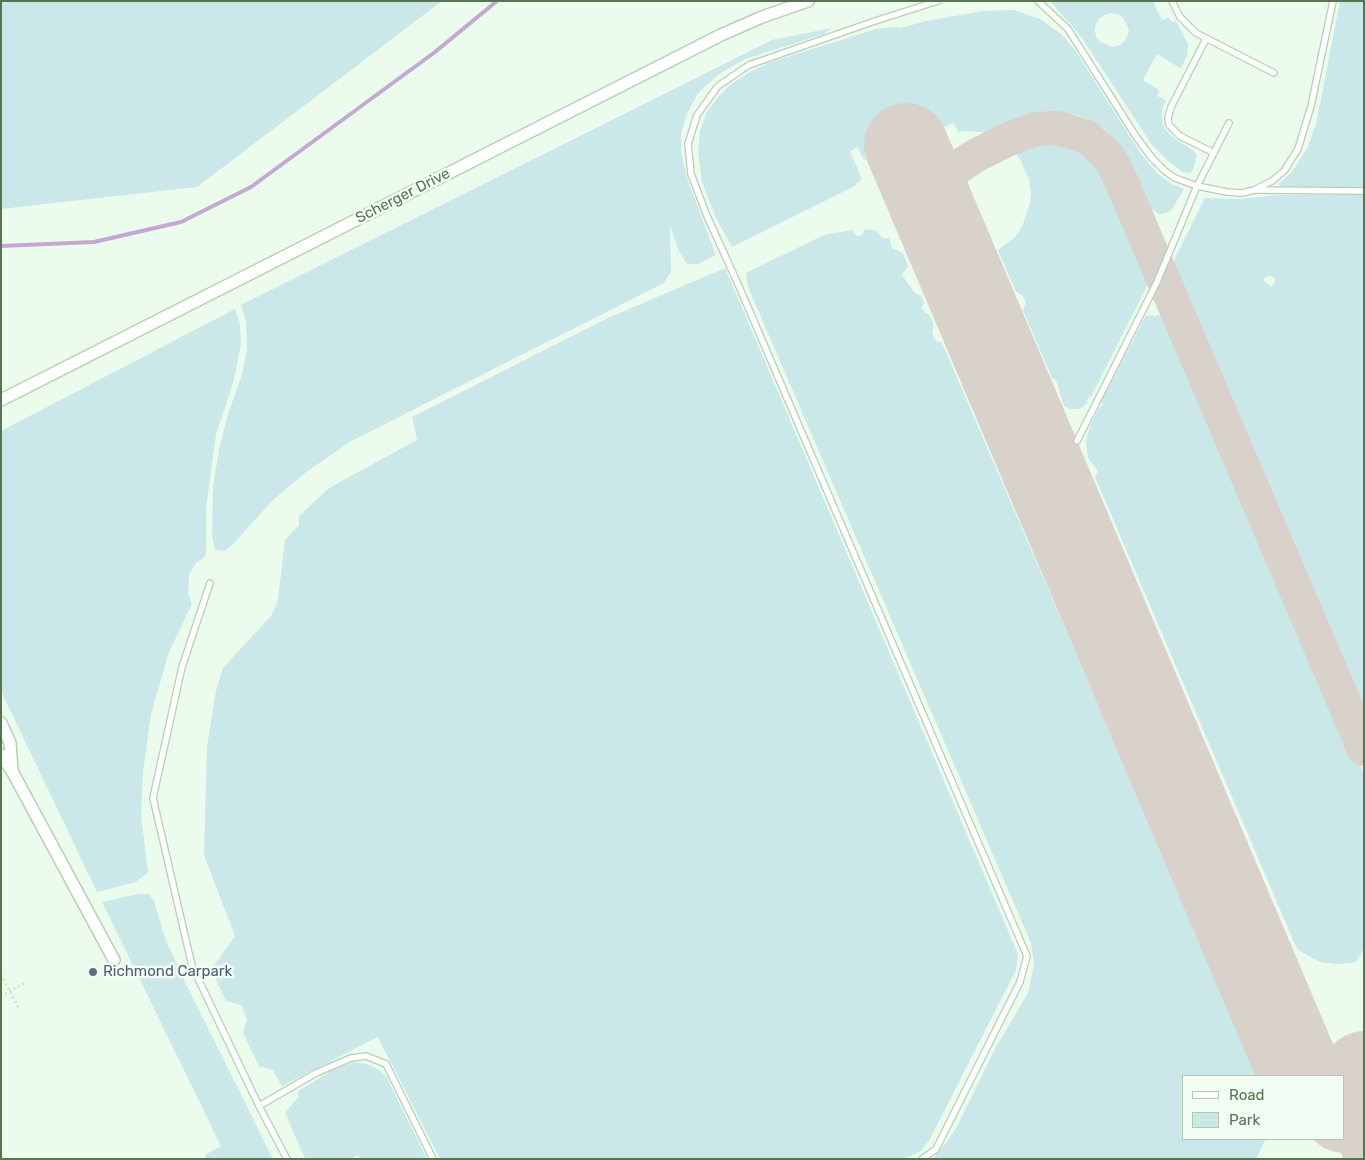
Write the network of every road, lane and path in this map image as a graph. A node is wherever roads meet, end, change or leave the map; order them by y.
1 (808, 1) edge
2 (938, 1) edge
3 (1038, 1) edge
4 (1172, 1) edge
5 (1333, 1) edge
6 (1206, 39) junction
7 (1274, 73) dead end
8 (1229, 123) dead end
9 (1214, 152) junction
10 (1197, 186) junction
11 (1254, 190) junction
12 (1364, 191) edge
13 (1, 400) edge
14 (1077, 441) dead end
15 (210, 583) dead end
16 (1, 723) edge
17 (1, 741) edge
18 (1, 755) edge
19 (12, 771) junction
20 (114, 960) dead end
21 (1, 975) edge
22 (26, 982) dead end
23 (10, 991) junction
24 (1, 996) edge
25 (20, 1010) dead end
26 (259, 1106) junction
27 (287, 1159) edge
28 (433, 1159) edge
29 (922, 1159) edge

1 - 13 street, Scherger Drive
2 - 29 lane
3 - 10 lane
4 - 6 lane
5 - 11 lane
6 - 7 lane
6 - 9 lane
8 - 9 lane
9 - 10 lane
10 - 11 lane
10 - 14 lane
11 - 12 lane
15 - 26 lane
16 - 19 street
17 - 19 street
18 - 19 street
19 - 20 street
21 - 23 path
22 - 23 path
23 - 24 path
23 - 25 path
26 - 27 lane
26 - 28 lane

